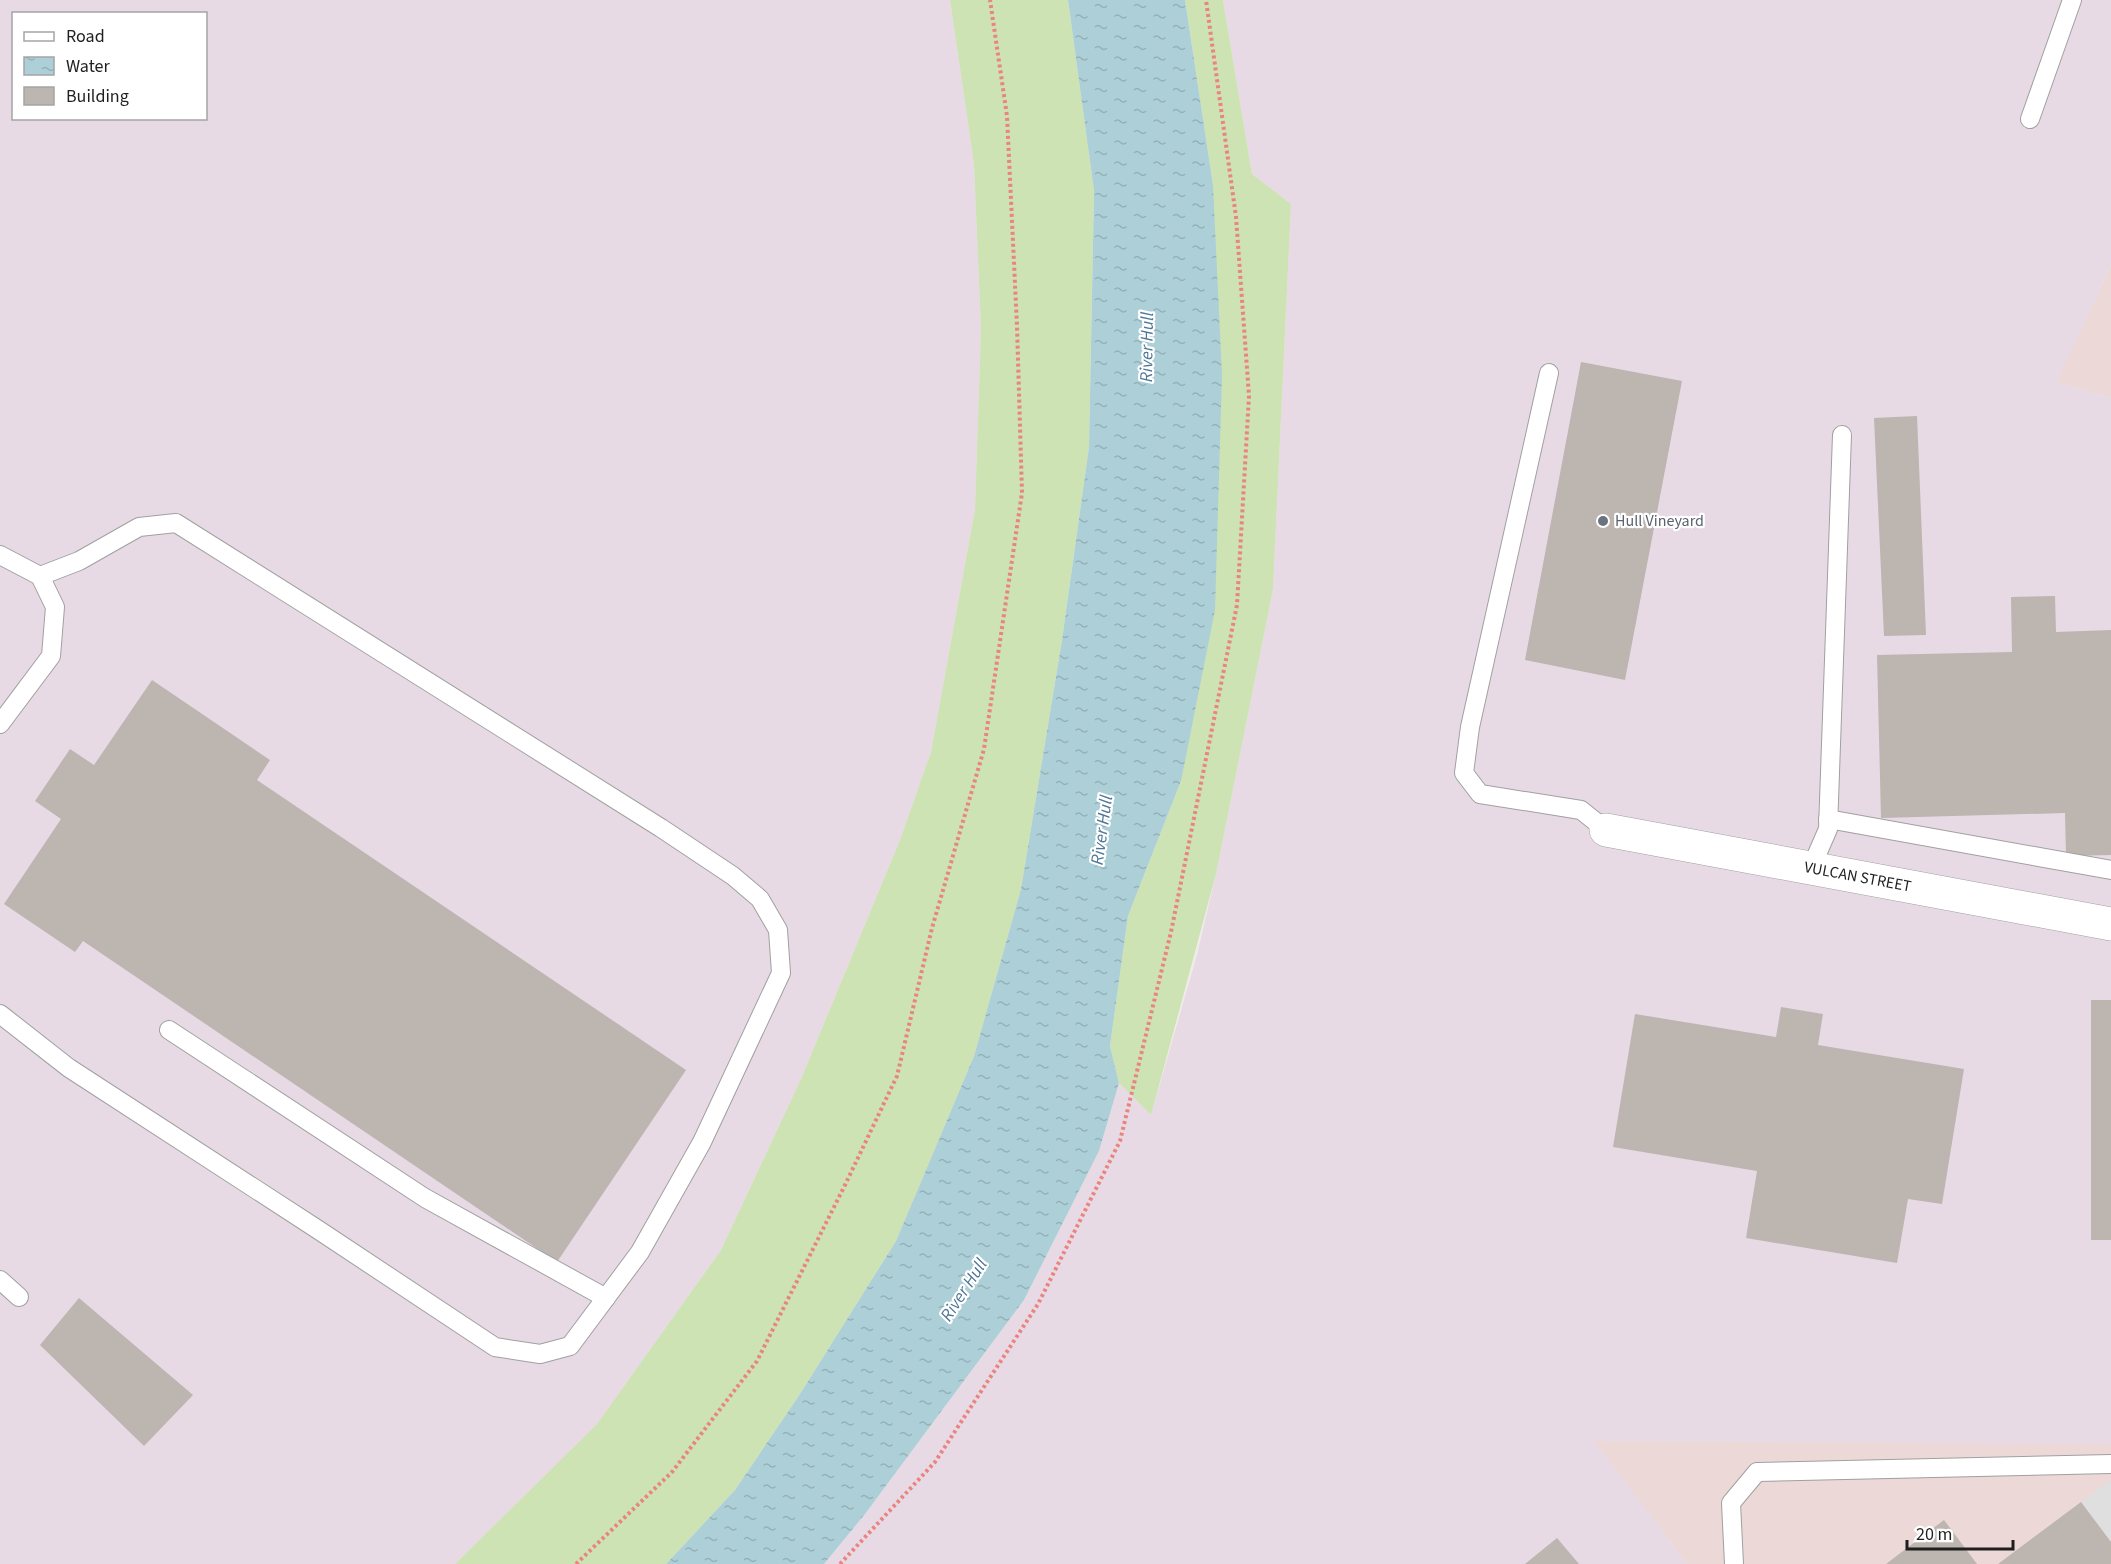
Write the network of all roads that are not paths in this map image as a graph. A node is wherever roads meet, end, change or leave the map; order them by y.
1 (2072, 0) edge
2 (2030, 119) dead end
3 (1549, 373) dead end
4 (1842, 435) dead end
5 (0, 555) edge
6 (40, 576) junction
7 (0, 723) edge
8 (1828, 819) junction
9 (1606, 830) joint
10 (1811, 867) junction
11 (2111, 870) edge
12 (2111, 924) edge
13 (0, 1014) edge
14 (169, 1030) dead end
15 (0, 1280) edge
16 (19, 1297) dead end
17 (606, 1298) junction
18 (2111, 1464) edge
19 (1734, 1564) edge

1 - 2 lane
3 - 9 lane
4 - 8 lane
5 - 6 lane
6 - 7 lane
6 - 17 lane
8 - 10 lane
8 - 11 lane
9 - 10 street, VULCAN STREET
10 - 12 street, VULCAN STREET
13 - 17 lane
14 - 17 lane
15 - 16 lane
18 - 19 lane

